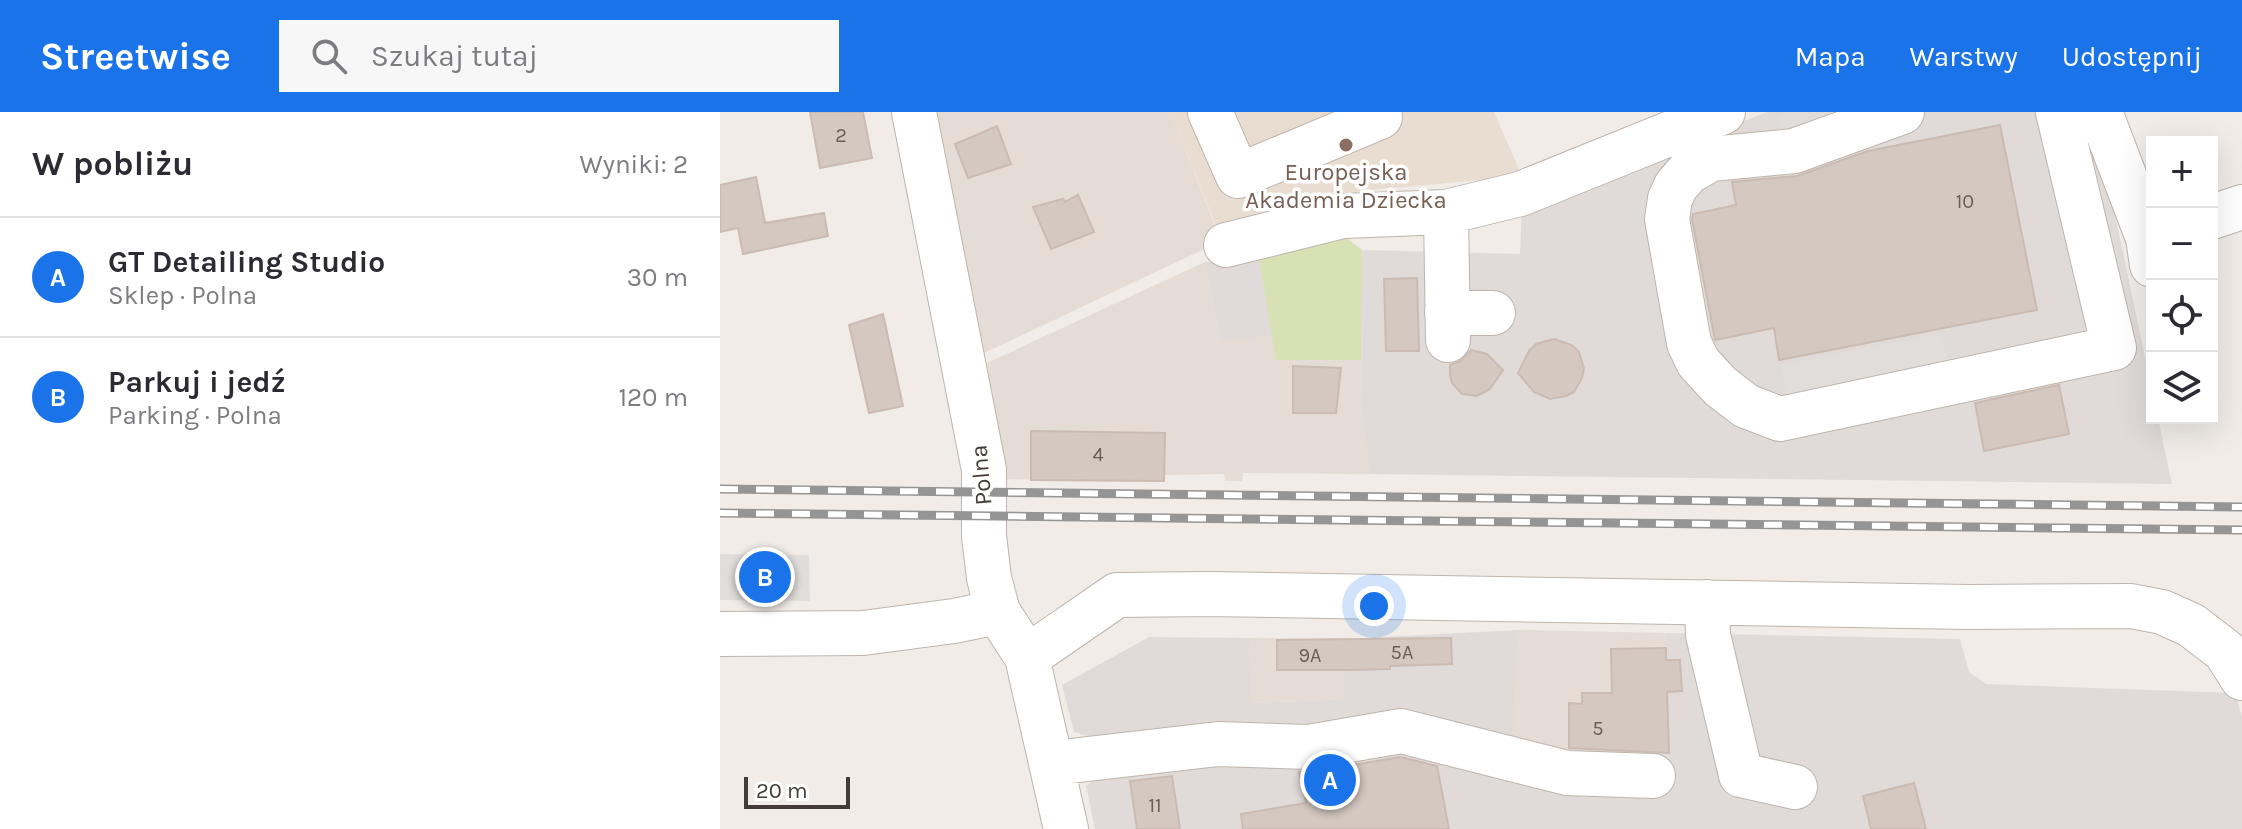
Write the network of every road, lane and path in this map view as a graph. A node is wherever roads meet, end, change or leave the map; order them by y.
1 (914, 112) edge
2 (1210, 112) edge
3 (1378, 112) edge
4 (1723, 112) edge
5 (1902, 112) edge
6 (2058, 112) edge
7 (2100, 112) edge
8 (2242, 207) edge
9 (1446, 212) junction
10 (2218, 215) edge
11 (2146, 233) edge
12 (1226, 245) dead end
13 (1493, 313) dead end
14 (1707, 602) junction
15 (998, 612) junction
16 (720, 634) edge
17 (1027, 657) junction
18 (2242, 678) edge
19 (1053, 763) junction
20 (1653, 776) dead end
21 (1795, 787) dead end
22 (1066, 829) edge

1 - 15 street, Polna
2 - 3 street
4 - 9 street
5 - 6 street
7 - 11 street
8 - 10 street
9 - 12 street
9 - 13 street
14 - 17 street
14 - 18 street
14 - 21 street
15 - 16 street
15 - 17 street, Polna
17 - 19 street, Polna
19 - 20 street
19 - 22 street, Polna

